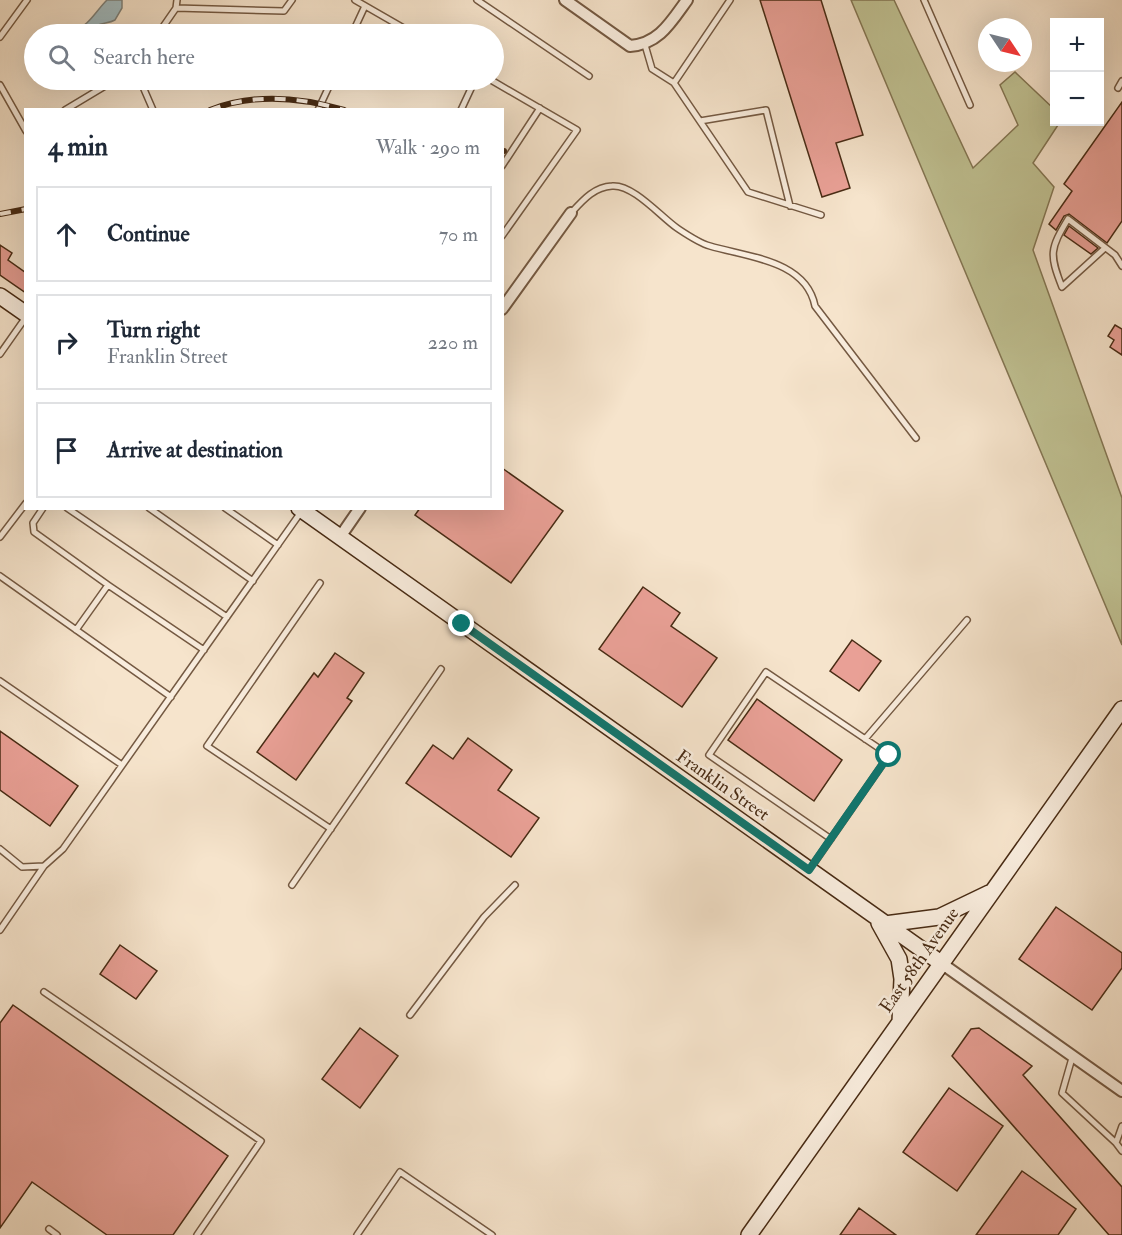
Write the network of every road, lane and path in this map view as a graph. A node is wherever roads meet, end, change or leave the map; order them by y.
1 (27, 0) edge
2 (177, 0) edge
3 (292, 0) edge
4 (354, 0) edge
5 (477, 0) edge
6 (565, 0) edge
7 (687, 0) edge
8 (730, 0) edge
9 (924, 0) edge
10 (365, 6) junction
11 (176, 8) junction
12 (165, 24) edge
13 (357, 24) edge
14 (396, 24) edge
15 (0, 37) edge
16 (645, 45) junction
17 (589, 76) dead end
18 (1122, 81) edge
19 (674, 83) junction
20 (0, 85) edge
21 (504, 87) edge
22 (1118, 88) dead end
23 (99, 90) edge
24 (144, 90) edge
25 (327, 90) edge
26 (470, 90) edge
27 (970, 105) dead end
28 (68, 108) edge
29 (152, 108) edge
30 (319, 108) edge
31 (462, 108) edge
32 (540, 108) junction
33 (700, 121) junction
34 (24, 127) edge
35 (504, 163) edge
36 (790, 206) junction
37 (571, 213) joint
38 (821, 215) dead end
39 (504, 234) edge
40 (1104, 248) junction
41 (1122, 266) edge
42 (0, 296) edge
43 (504, 306) edge
44 (24, 314) edge
45 (24, 319) edge
46 (0, 354) edge
47 (916, 438) dead end
48 (24, 506) edge
49 (41, 510) edge
50 (70, 510) edge
51 (152, 510) edge
52 (228, 510) edge
53 (305, 510) edge
54 (359, 510) edge
55 (0, 537) edge
56 (339, 537) junction
57 (278, 545) junction
58 (0, 576) edge
59 (253, 580) junction
60 (320, 583) dead end
61 (108, 585) junction
62 (227, 617) junction
63 (967, 620) dead end
64 (76, 630) junction
65 (204, 650) junction
66 (441, 669) dead end
67 (0, 681) edge
68 (171, 697) junction
69 (1122, 709) edge
70 (865, 739) junction
71 (122, 765) junction
72 (331, 829) junction
73 (831, 839) junction
74 (0, 849) edge
75 (44, 866) junction
76 (809, 870) junction
77 (292, 885) dead end
78 (515, 885) dead end
79 (992, 891) junction
80 (880, 921) junction
81 (0, 930) edge
82 (941, 963) junction
83 (44, 992) dead end
84 (410, 1015) dead end
85 (900, 1022) junction
86 (1072, 1058) junction
87 (1122, 1091) edge
88 (1122, 1125) edge
89 (1116, 1143) junction
90 (1122, 1151) edge
91 (49, 1229) dead end
92 (57, 1235) edge
93 (197, 1235) edge
94 (357, 1235) edge
95 (492, 1235) edge
96 (750, 1235) edge

1 - 15 lane
2 - 11 lane
3 - 11 lane
4 - 10 lane
5 - 17 lane
6 - 16 street
7 - 16 street
8 - 19 lane
9 - 27 lane
10 - 13 lane
10 - 14 lane
11 - 12 lane
16 - 19 lane
18 - 22 lane
19 - 33 lane
20 - 34 lane
21 - 32 lane
23 - 28 lane
24 - 29 lane
25 - 30 lane
26 - 31 lane
32 - 35 lane
32 - 39 lane
33 - 36 lane
33 - 36 lane
36 - 38 lane
37 - 43 street
37 - 47 lane
40 - 40 lane
40 - 41 lane
42 - 44 main road
45 - 46 lane
48 - 55 lane
49 - 61 lane
50 - 62 lane
51 - 59 lane
52 - 57 lane
53 - 56 main road, Franklin Street
53 - 57 lane
54 - 56 street
56 - 76 main road, Franklin Street
57 - 59 lane
58 - 64 lane
59 - 62 lane
60 - 72 lane
61 - 64 lane
61 - 65 lane
62 - 65 lane
63 - 70 lane
64 - 68 lane
65 - 68 lane
66 - 72 lane
67 - 71 lane
68 - 71 lane
69 - 79 main road, East 58th Avenue
70 - 73 lane
70 - 73 lane
71 - 75 lane
72 - 77 lane
73 - 76 lane
74 - 75 lane
75 - 81 lane
76 - 80 main road, Franklin Street
78 - 84 lane
79 - 80 main road
79 - 82 main road, East 58th Avenue
80 - 82 main road, Franklin Street
80 - 85 main road
82 - 85 main road, East 58th Avenue
82 - 86 street, Franklin Street
83 - 93 lane
85 - 96 main road, East 58th Avenue
86 - 87 street, Franklin Street
86 - 89 lane
88 - 89 lane
89 - 90 lane
91 - 92 lane
94 - 95 lane

